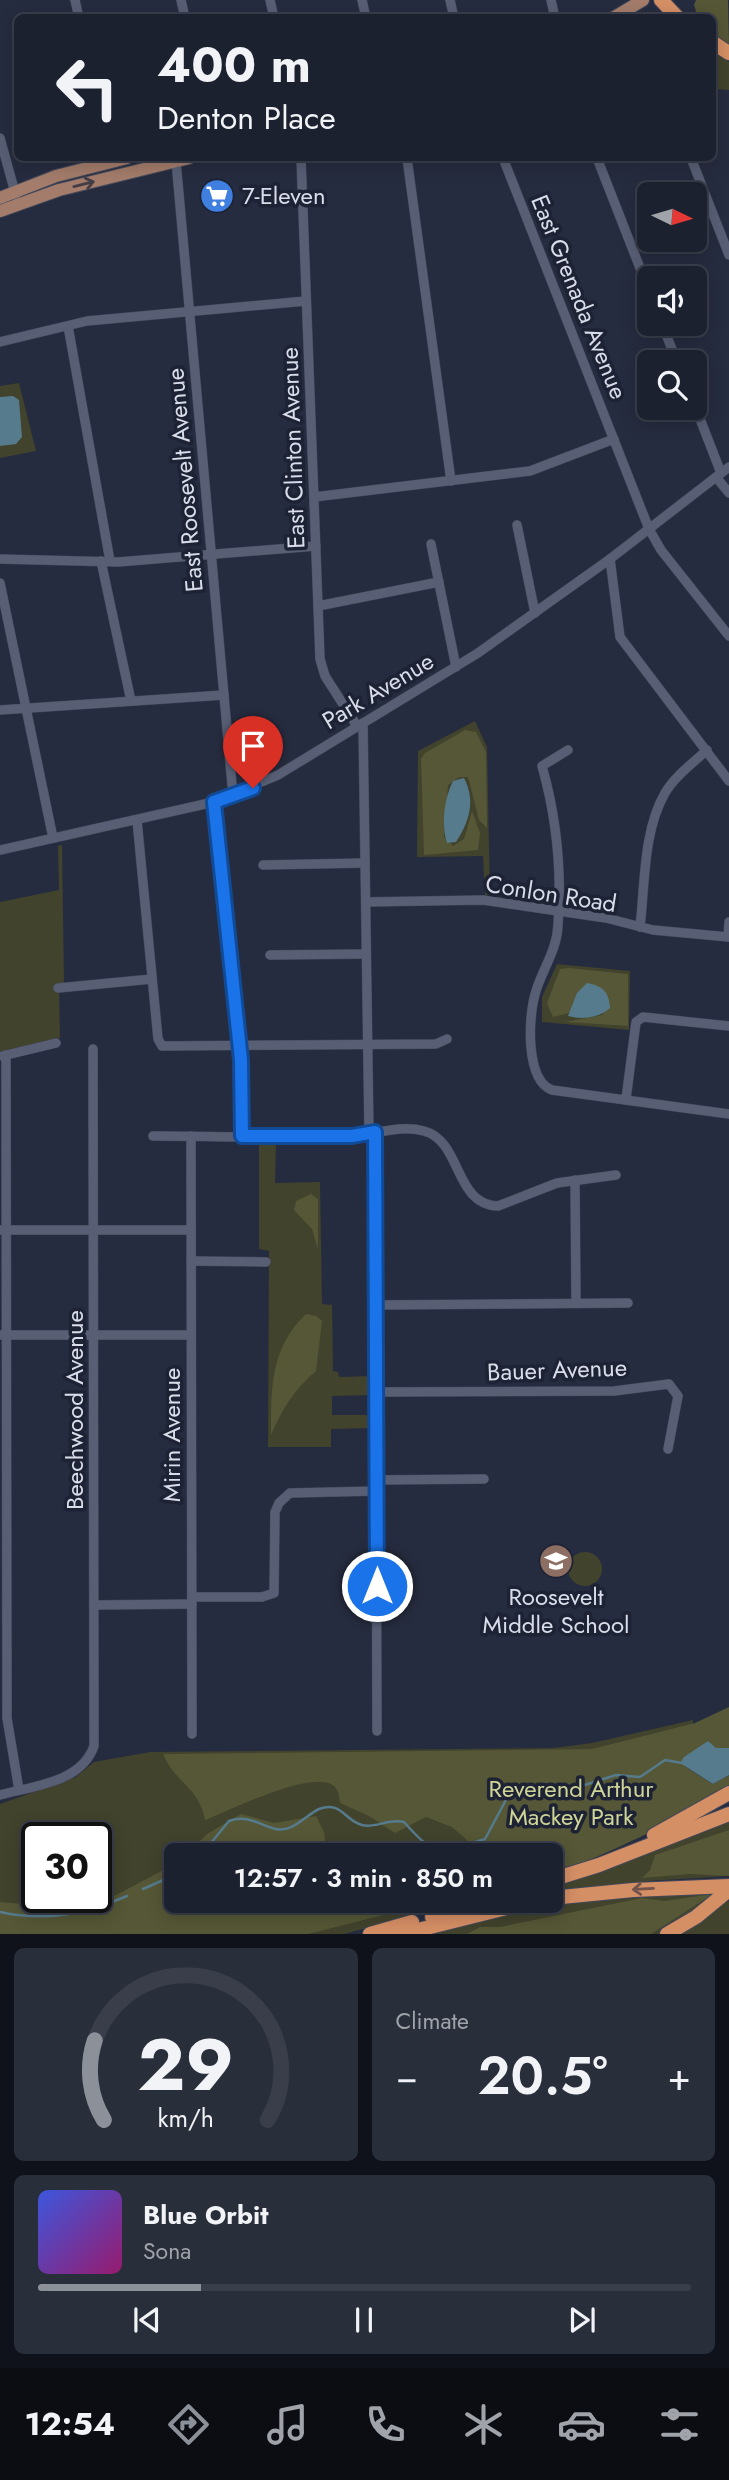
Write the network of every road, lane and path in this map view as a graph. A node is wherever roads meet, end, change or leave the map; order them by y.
1 (643, 0) edge
2 (661, 0) edge
3 (634, 12) edge
4 (674, 14) edge
5 (0, 138) edge
6 (106, 161) edge
7 (112, 161) edge
8 (174, 161) edge
9 (182, 161) edge
10 (301, 161) edge
11 (407, 161) edge
12 (504, 161) edge
13 (598, 161) edge
14 (692, 161) edge
15 (116, 176) junction
16 (0, 198) edge
17 (17, 198) junction
18 (0, 211) edge
19 (729, 255) edge
20 (640, 266) edge
21 (306, 301) junction
22 (190, 312) junction
23 (68, 326) junction
24 (0, 342) edge
25 (700, 420) edge
26 (614, 439) junction
27 (722, 472) edge
28 (451, 481) junction
29 (729, 493) edge
30 (314, 497) junction
31 (517, 525) dead end
32 (649, 529) junction
33 (431, 544) dead end
34 (316, 546) junction
35 (211, 555) junction
36 (0, 559) edge
37 (610, 559) junction
38 (105, 561) junction
39 (439, 582) junction
40 (0, 583) edge
41 (318, 606) junction
42 (535, 613) junction
43 (729, 636) edge
44 (456, 667) junction
45 (224, 695) junction
46 (131, 701) junction
47 (27, 708) junction
48 (0, 710) edge
49 (360, 725) junction
50 (568, 750) dead end
51 (707, 750) junction
52 (729, 781) edge
53 (233, 796) junction
54 (214, 802) junction
55 (137, 820) junction
56 (53, 838) junction
57 (0, 849) edge
58 (365, 863) junction
59 (263, 864) dead end
60 (366, 902) junction
61 (558, 911) junction
62 (729, 922) edge
63 (640, 927) junction
64 (728, 937) edge
65 (366, 954) junction
66 (270, 955) dead end
67 (152, 979) junction
68 (58, 988) dead end
69 (729, 1026) edge
70 (447, 1039) dead end
71 (56, 1043) dead end
72 (368, 1045) junction
73 (238, 1047) junction
74 (93, 1049) dead end
75 (3, 1056) edge
76 (626, 1099) junction
77 (729, 1114) edge
78 (372, 1133) junction
79 (153, 1136) dead end
80 (191, 1136) junction
81 (242, 1136) junction
82 (616, 1175) dead end
83 (575, 1180) junction
84 (3, 1230) edge
85 (94, 1230) junction
86 (191, 1230) junction
87 (191, 1261) junction
88 (266, 1262) dead end
89 (576, 1303) junction
90 (628, 1303) dead end
91 (376, 1305) junction
92 (3, 1335) edge
93 (94, 1335) junction
94 (191, 1335) junction
95 (377, 1392) junction
96 (668, 1449) dead end
97 (484, 1479) dead end
98 (377, 1480) junction
99 (377, 1491) junction
100 (192, 1600) junction
101 (94, 1605) junction
102 (377, 1731) dead end
103 (192, 1734) dead end
104 (19, 1790) junction
105 (729, 1793) edge
106 (0, 1794) edge
107 (729, 1814) edge
108 (563, 1875) edge
109 (563, 1876) edge
110 (729, 1888) edge
111 (563, 1897) edge
112 (442, 1913) edge
113 (486, 1913) edge
114 (370, 1934) edge
115 (402, 1934) edge
116 (667, 1934) edge

1 - 3 main road
2 - 4 highway
5 - 17 street
6 - 17 main road
7 - 15 street
8 - 15 main road
9 - 22 street, East Roosevelt Avenue
10 - 21 street, East Clinton Avenue
11 - 28 street
12 - 26 street, East Grenada Avenue
13 - 20 street
14 - 19 street
17 -> 15 main road
16 - 17 main road
17 - 18 main road
21 - 22 street
21 - 30 street, East Clinton Avenue
22 - 23 street
22 - 35 street, East Roosevelt Avenue
23 - 24 street
23 - 38 street
25 - 27 street
26 - 28 street
26 - 32 street, East Grenada Avenue
27 - 29 street
27 - 32 street, Park Avenue
28 - 30 street
30 - 34 street, East Clinton Avenue
31 - 42 street
32 - 37 street, Park Avenue
32 - 43 street, East Grenada Avenue
33 - 39 street
34 - 35 street
34 - 41 street, East Clinton Avenue
35 - 38 street
35 - 45 street, East Roosevelt Avenue
36 - 38 street
37 - 42 street, Park Avenue
37 - 51 street
38 - 46 street
39 - 41 street
39 - 44 street
40 - 47 street
41 - 49 street, East Clinton Avenue
42 - 44 street, Park Avenue
44 - 49 street, Park Avenue
45 - 46 street
45 - 53 street, East Roosevelt Avenue
46 - 47 street
47 - 48 street
47 - 56 street
49 - 53 street, Park Avenue
49 - 58 street, East Clinton Avenue
50 - 61 street
51 - 52 street
51 - 63 street
53 - 54 street, Park Avenue
54 - 55 street, Park Avenue
54 - 73 street
55 - 56 street, Park Avenue
55 - 67 street
56 - 57 street, Park Avenue
58 - 59 street
58 - 60 street, East Clinton Avenue
60 - 61 street, Conlon Road
60 - 65 street, East Clinton Avenue
61 - 63 street, Conlon Road
61 - 76 street
62 - 64 street
63 - 64 street, Conlon Road
65 - 66 street
65 - 72 street, East Clinton Avenue
67 - 68 street
67 - 73 street
69 - 76 street
70 - 72 street
71 - 75 street
72 - 73 street
72 - 78 street, East Clinton Avenue
73 - 81 street
74 - 85 street, Beechwood Avenue
75 - 84 street
76 - 77 street
78 - 81 street
78 - 83 street
78 - 91 street
79 - 80 street
80 - 81 street
80 - 86 street, Mirin Avenue
82 - 83 street
83 - 89 street
84 - 85 street
84 - 92 street
85 - 86 street
85 - 93 street, Beechwood Avenue
86 - 87 street, Mirin Avenue
87 - 88 street
87 - 94 street, Mirin Avenue
89 - 90 street
89 - 91 street
91 - 95 street
92 - 93 street
92 - 104 street
93 - 94 street
93 - 101 street, Beechwood Avenue
94 - 100 street, Mirin Avenue
95 - 96 street, Bauer Avenue
95 - 98 street
97 - 98 street
98 - 99 street
99 - 100 street
99 - 102 street
100 - 101 street
100 - 103 street, Mirin Avenue
101 - 104 street, Beechwood Avenue
104 - 106 street
105 - 108 highway
107 - 109 highway
110 -> 111 highway
110 - 116 highway
112 - 114 highway
113 - 115 highway

